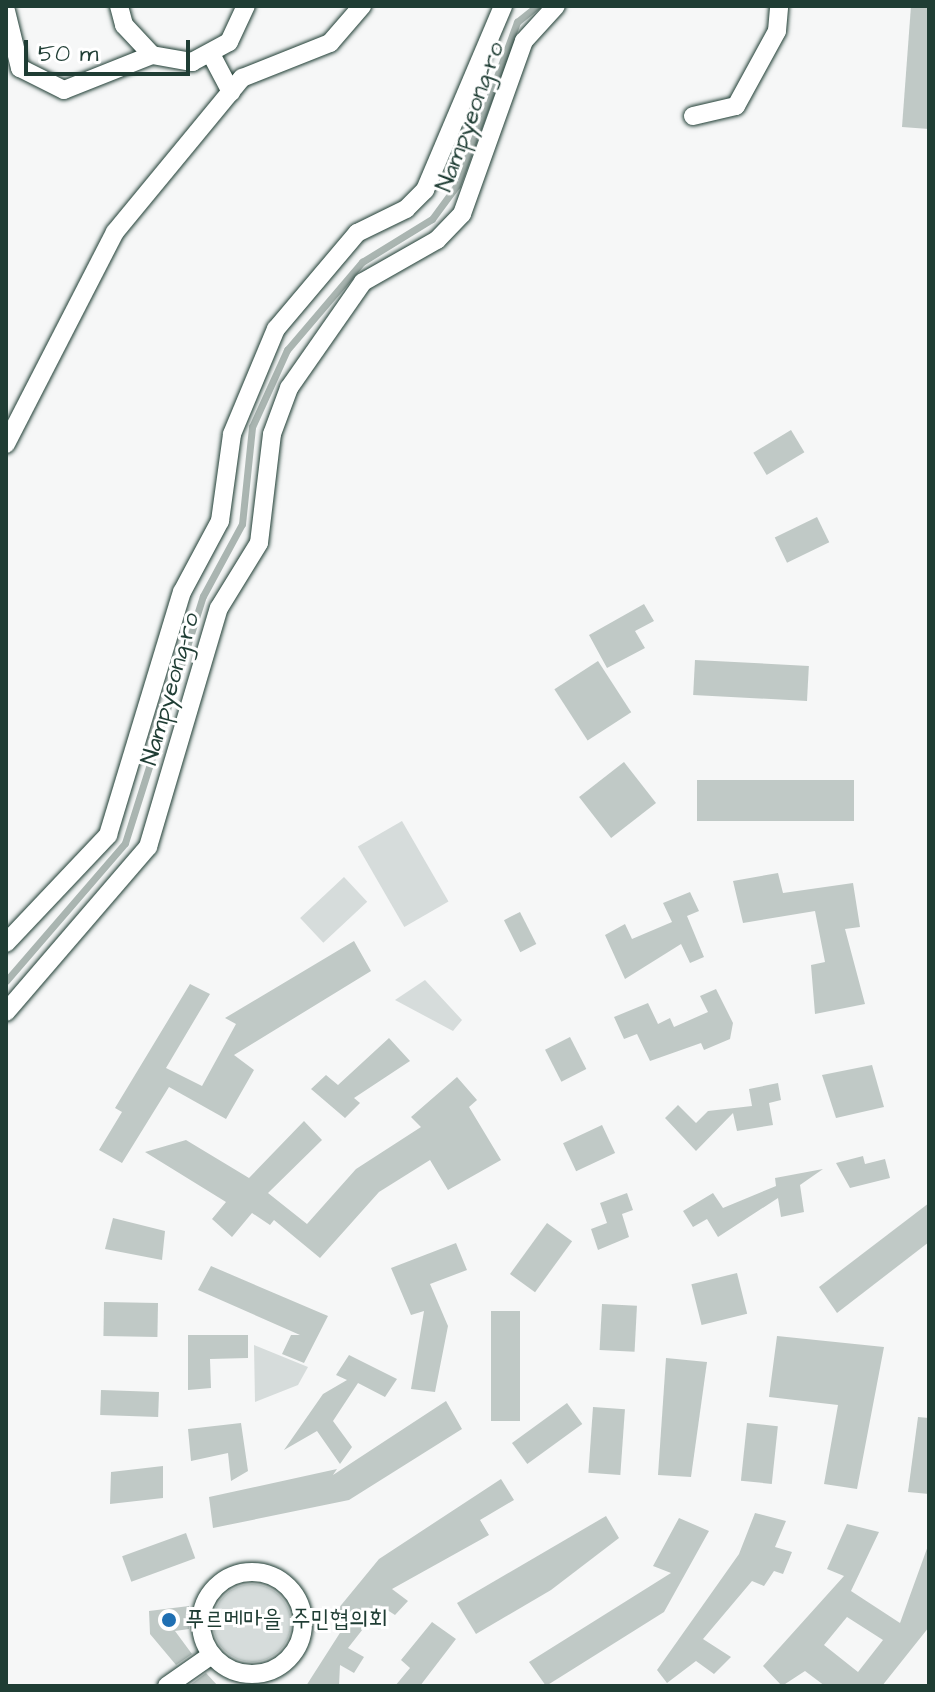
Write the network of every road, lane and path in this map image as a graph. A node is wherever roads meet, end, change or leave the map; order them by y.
1 (119, 6) edge
2 (246, 6) edge
3 (362, 6) edge
4 (503, 6) edge
5 (556, 6) edge
6 (779, 6) edge
7 (6, 11) edge
8 (152, 55) junction
9 (212, 56) junction
10 (231, 92) junction
11 (693, 116) dead end
12 (6, 444) edge
13 (6, 943) edge
14 (6, 1012) edge
15 (210, 1656) junction
16 (167, 1686) edge

1 - 8 street
2 - 9 street
3 - 10 street
4 - 13 street, Nampyeong-ro
5 - 14 street, Nampyeong-ro
6 - 11 street
7 - 8 street
8 - 9 street
9 - 10 street
10 - 12 street
15 - 15 street
15 - 16 street

